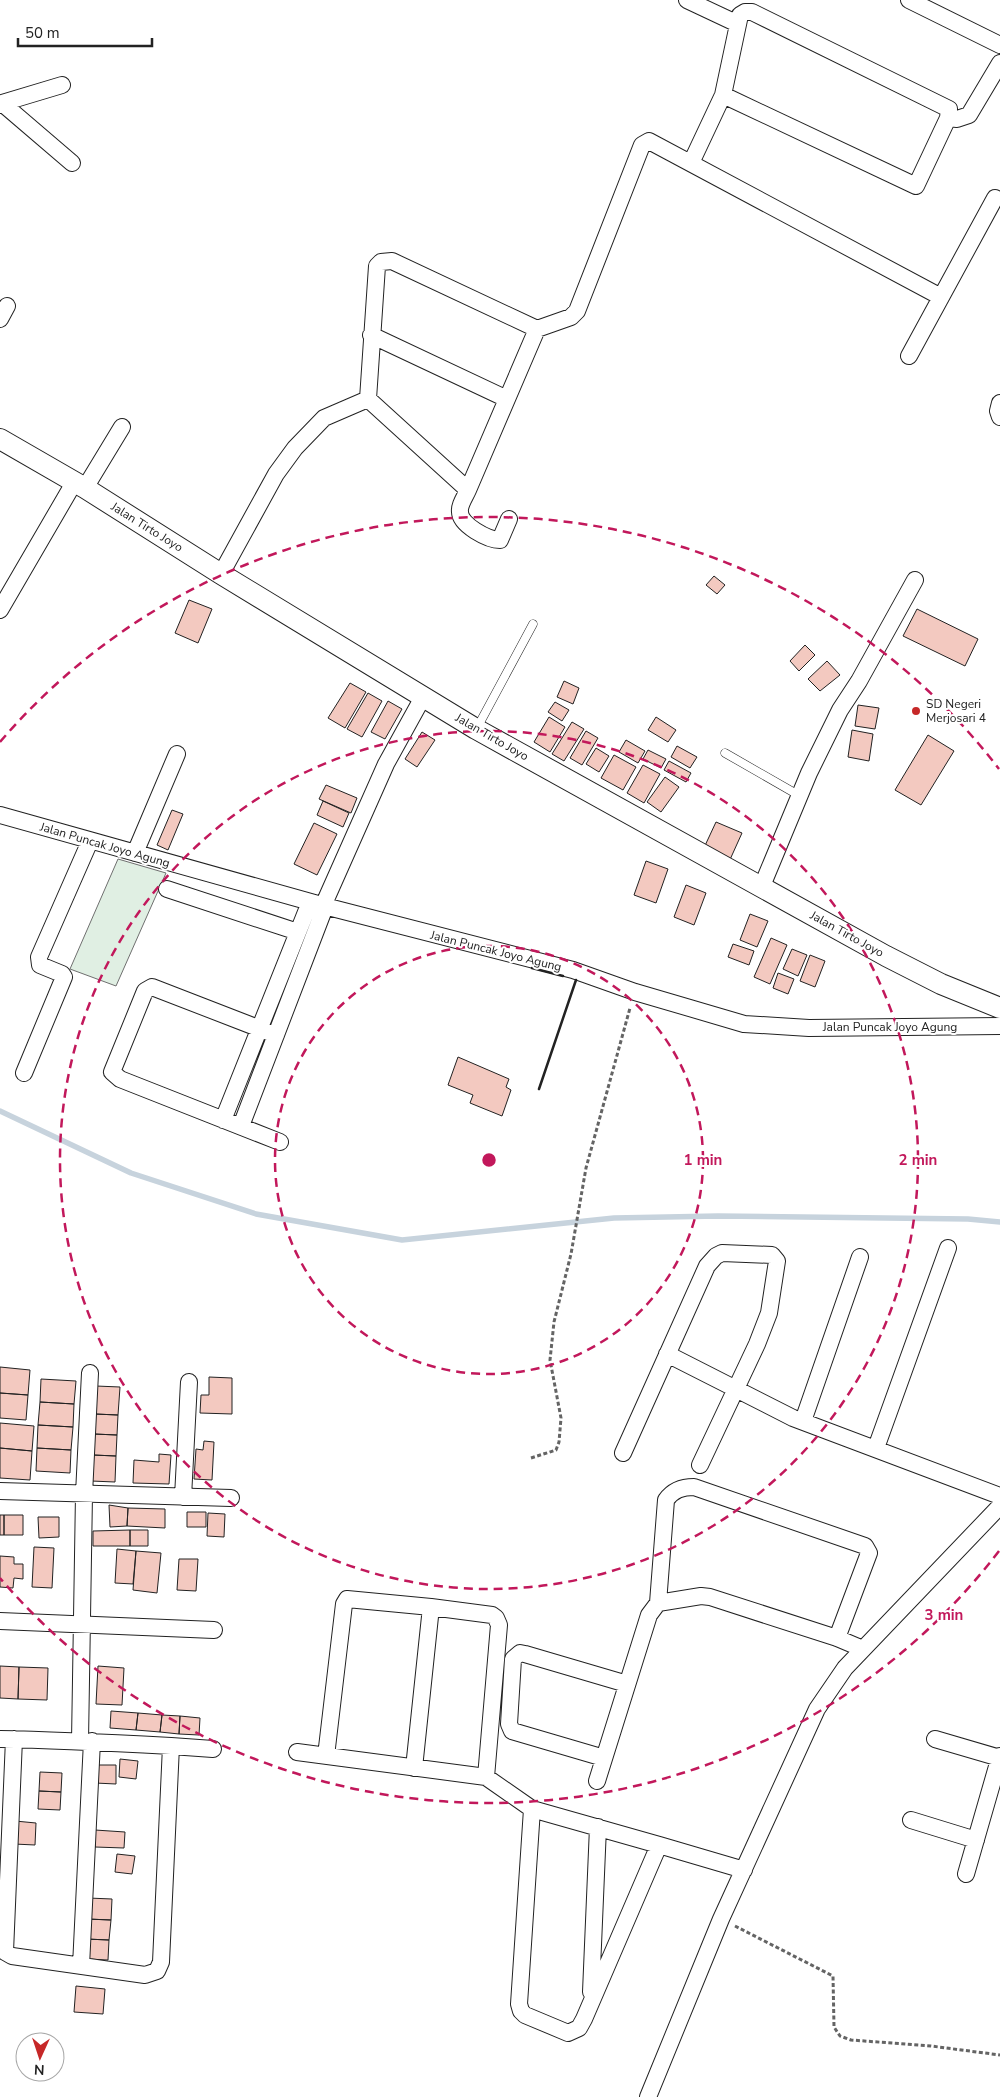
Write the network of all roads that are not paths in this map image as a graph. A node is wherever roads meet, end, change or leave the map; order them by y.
1 (687, 0) edge
2 (909, 0) edge
3 (738, 24) junction
4 (1000, 45) edge
5 (1000, 63) edge
6 (62, 85) dead end
7 (723, 95) junction
8 (1, 104) edge
9 (948, 118) junction
10 (691, 163) junction
11 (72, 164) dead end
12 (995, 198) dead end
13 (941, 297) junction
14 (537, 329) junction
15 (371, 336) junction
16 (909, 356) dead end
17 (368, 399) junction
18 (507, 399) junction
19 (1000, 403) edge
20 (1000, 417) edge
21 (122, 427) dead end
22 (0, 439) edge
23 (80, 484) junction
24 (468, 490) junction
25 (509, 519) dead end
26 (221, 574) junction
27 (915, 580) dead end
28 (0, 610) edge
29 (532, 624) dead end
30 (423, 697) junction
31 (476, 729) junction
32 (725, 753) dead end
33 (177, 754) dead end
34 (800, 796) junction
35 (0, 815) edge
36 (90, 841) junction
37 (135, 853) junction
38 (762, 886) junction
39 (167, 889) dead end
40 (320, 905) junction
41 (298, 932) junction
42 (1000, 1008) edge
43 (1000, 1026) edge
44 (260, 1028) junction
45 (276, 1035) junction
46 (24, 1073) dead end
47 (224, 1120) junction
48 (241, 1126) junction
49 (280, 1142) dead end
50 (948, 1248) dead end
51 (860, 1258) dead end
52 (667, 1354) junction
53 (90, 1373) dead end
54 (189, 1382) dead end
55 (735, 1389) junction
56 (802, 1422) junction
57 (876, 1448) junction
58 (623, 1453) dead end
59 (700, 1465) dead end
60 (0, 1491) edge
61 (84, 1494) junction
62 (1000, 1496) edge
63 (183, 1497) junction
64 (232, 1498) dead end
65 (1000, 1506) edge
66 (658, 1603) junction
67 (431, 1607) junction
68 (0, 1621) edge
69 (83, 1624) junction
70 (214, 1630) dead end
71 (837, 1638) junction
72 (863, 1649) junction
73 (627, 1684) junction
74 (935, 1739) dead end
75 (7, 1740) edge
76 (86, 1741) junction
77 (171, 1746) junction
78 (213, 1749) dead end
79 (296, 1752) dead end
80 (326, 1756) junction
81 (1000, 1757) edge
82 (604, 1758) junction
83 (414, 1768) junction
84 (486, 1777) junction
85 (597, 1781) dead end
86 (532, 1809) junction
87 (911, 1820) dead end
88 (598, 1827) junction
89 (976, 1840) junction
90 (659, 1845) junction
91 (744, 1870) junction
92 (966, 1874) dead end
93 (81, 1966) junction
94 (591, 2001) junction
95 (648, 2097) edge

1 - 3 street
2 - 4 street
3 - 7 street
3 - 9 street
5 - 9 street
6 - 8 street
7 - 9 street
7 - 10 street
8 - 11 street
10 - 13 street
10 - 14 street
12 - 13 street
13 - 16 street
14 - 15 street
14 - 18 street
15 - 17 street
15 - 18 street
17 - 24 street
17 - 26 street
18 - 24 street
19 - 20 street
21 - 23 street
22 - 23 street, Jalan Tirto Joyo
23 - 26 street, Jalan Tirto Joyo
23 - 28 street
24 - 25 street
26 - 30 street, Jalan Tirto Joyo
27 - 34 street
29 - 31 lane
30 - 31 street, Jalan Tirto Joyo
30 - 40 street
31 - 38 street, Jalan Tirto Joyo
32 - 34 lane
33 - 37 street
34 - 38 street
35 - 36 street, Jalan Puncak Joyo Agung
36 - 37 street, Jalan Puncak Joyo Agung
36 - 46 street
37 - 40 street, Jalan Puncak Joyo Agung
38 - 42 street, Jalan Tirto Joyo
39 - 41 street
40 - 41 street
40 - 43 street, Jalan Puncak Joyo Agung
40 - 45 street
41 - 44 street
44 - 45 street
44 - 47 street
44 - 47 street
45 - 48 street
47 - 48 street
48 - 49 street
50 - 57 street
51 - 56 street
52 - 55 street
52 - 55 street
52 - 58 street
53 - 61 street
54 - 63 street
55 - 56 street
55 - 59 street
56 - 57 street
57 - 62 street
60 - 61 street
61 - 63 street
61 - 69 street
63 - 64 street
65 - 72 street
66 - 71 street
66 - 71 street
66 - 73 street
67 - 80 street
67 - 83 street
67 - 84 street
68 - 69 street
69 - 70 street
69 - 76 street
71 - 72 street
72 - 91 street
73 - 82 street
73 - 82 street
74 - 81 street
75 - 76 street
75 - 93 street
76 - 77 street
76 - 93 street
77 - 78 street
77 - 93 street
79 - 80 street
80 - 83 street
81 - 89 street
82 - 85 street
83 - 84 street
84 - 86 street
86 - 88 street
86 - 94 street
87 - 89 street
88 - 90 street
88 - 94 street
89 - 92 street
90 - 91 street
90 - 94 street
91 - 95 street

